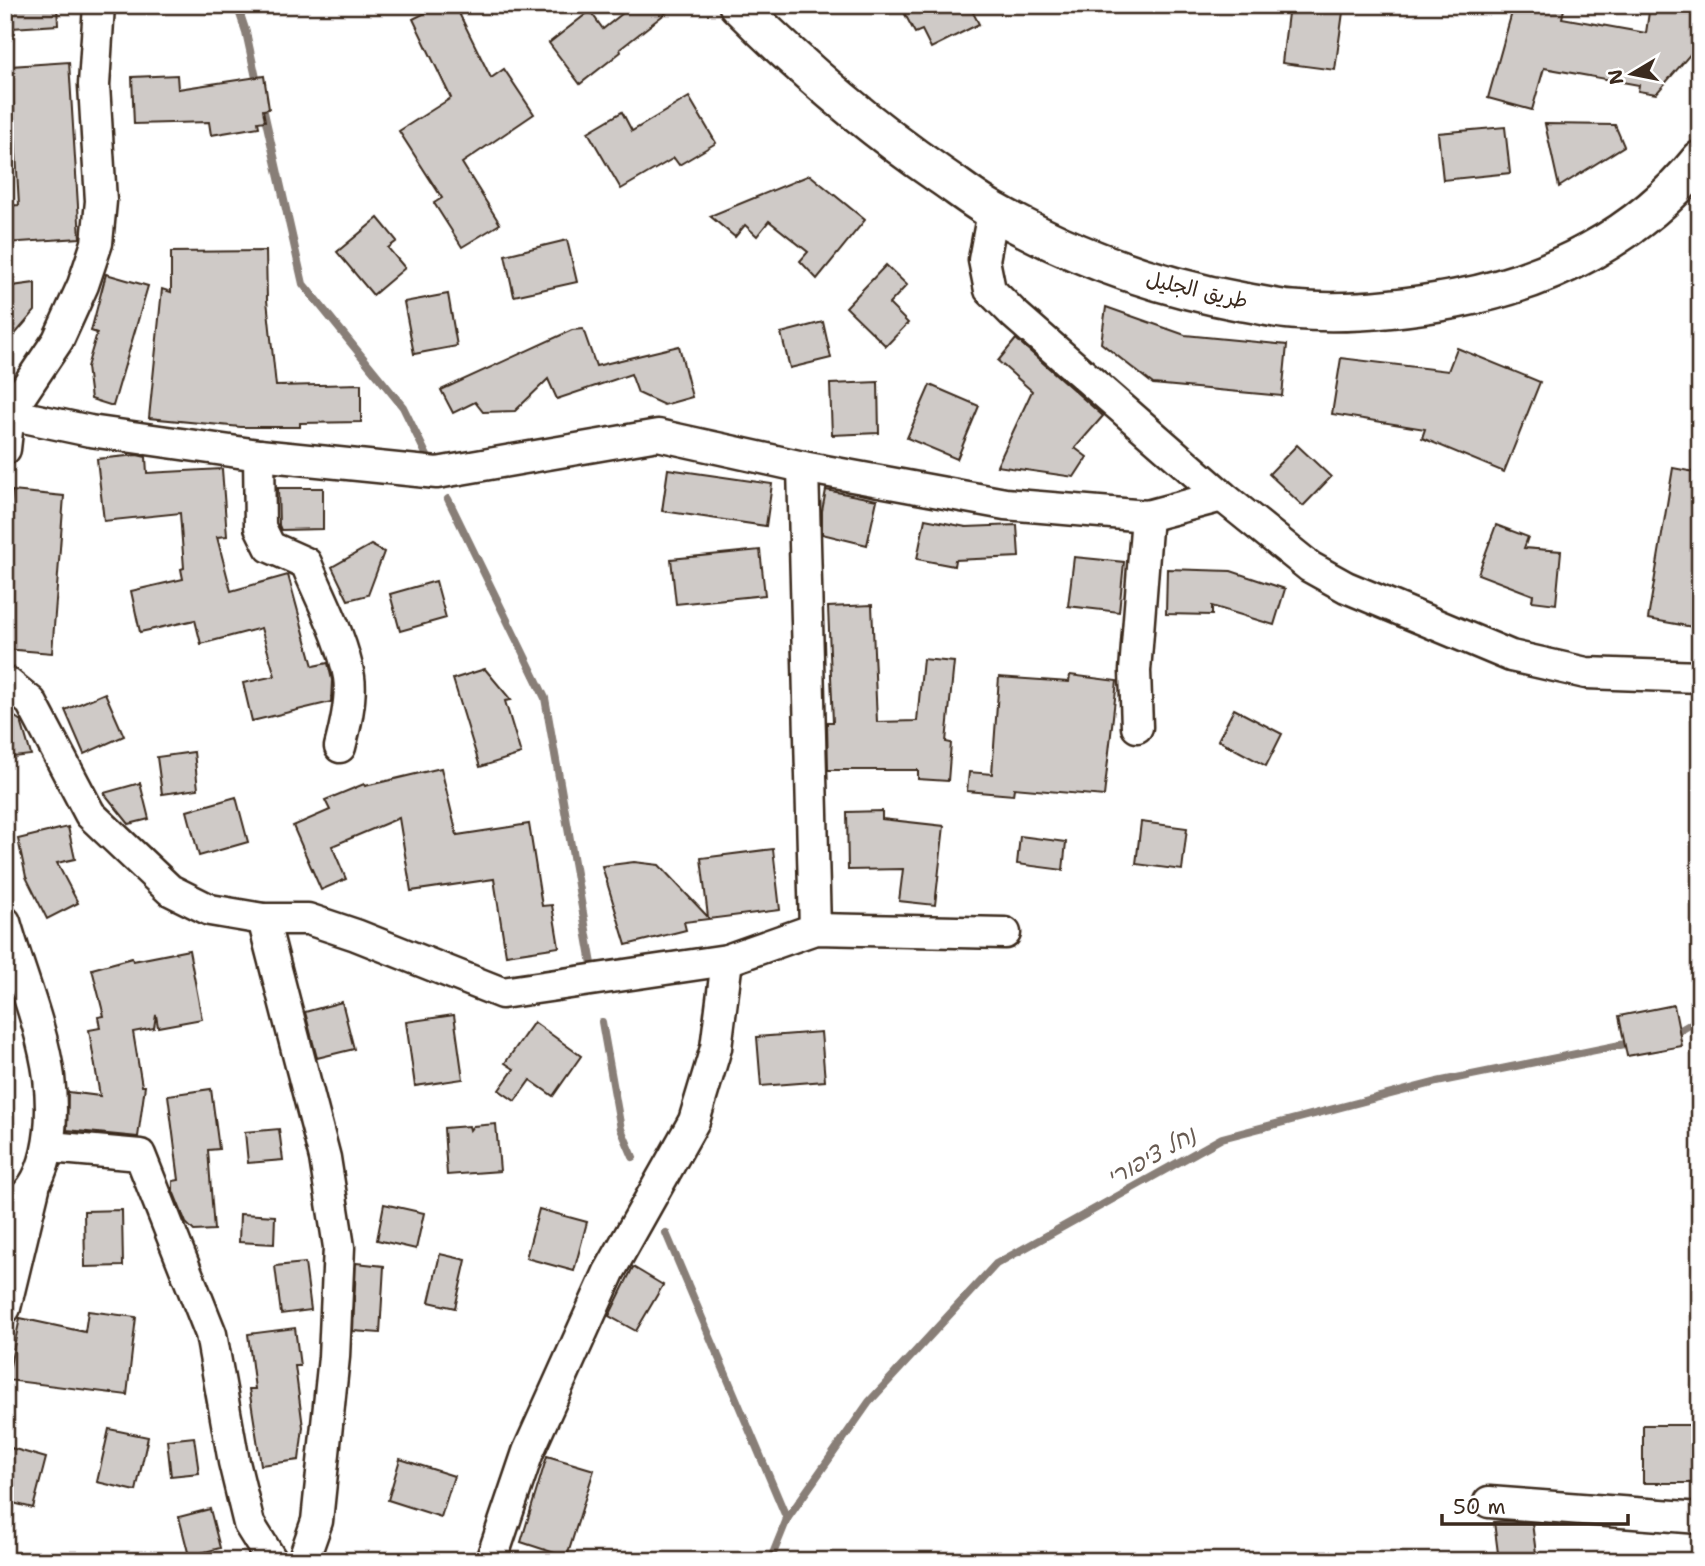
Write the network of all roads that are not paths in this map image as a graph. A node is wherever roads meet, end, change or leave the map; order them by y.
1 (99, 5) edge
2 (738, 5) edge
3 (1700, 160) edge
4 (993, 212) junction
5 (7, 413) edge
6 (5, 449) edge
7 (259, 455) junction
8 (803, 467) junction
9 (1222, 496) junction
10 (1147, 516) junction
11 (1700, 677) edge
12 (5, 681) edge
13 (1137, 727) dead end
14 (340, 747) dead end
15 (263, 919) junction
16 (5, 922) edge
17 (815, 929) junction
18 (1005, 933) dead end
19 (727, 960) junction
20 (50, 1147) junction
21 (34, 1188) junction
22 (5, 1209) edge
23 (5, 1308) edge
24 (1489, 1502) dead end
25 (1700, 1518) edge
26 (272, 1561) edge
27 (303, 1561) edge
28 (491, 1561) edge

1 - 5 street
2 - 4 main road, طريق الجليل
3 - 4 main road, طريق الجليل
4 - 9 street
5 - 6 street
5 - 7 street
7 - 8 street
7 - 14 street
8 - 10 street
8 - 17 street
9 - 10 street
9 - 11 street
10 - 13 street
12 - 15 street
15 - 19 street
15 - 27 street
16 - 20 street
17 - 18 street
17 - 19 street
19 - 28 street
20 - 21 street
20 - 26 street
21 - 22 street
21 - 23 street
24 - 25 street

